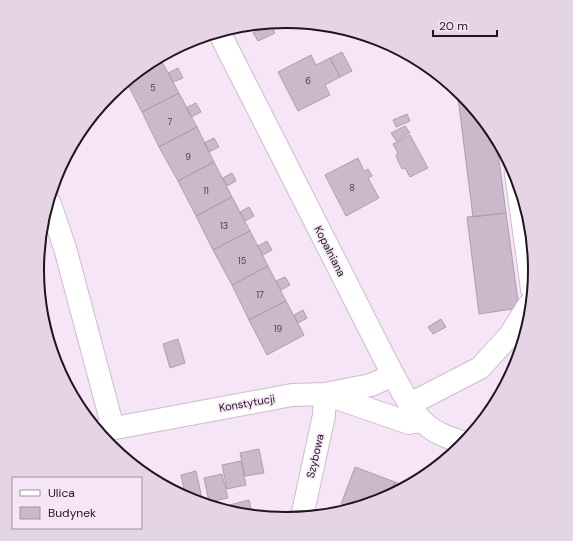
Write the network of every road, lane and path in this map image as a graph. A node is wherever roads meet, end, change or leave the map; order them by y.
1 (221, 37) edge
2 (521, 207) edge
3 (52, 209) edge
4 (529, 265) edge
5 (525, 311) edge
6 (393, 375) junction
7 (325, 394) junction
8 (416, 412) junction
9 (106, 430) edge
10 (459, 441) edge
11 (303, 512) edge

1 - 6 street, Kopalniana
2 - 4 street
3 - 9 street
5 - 8 street
6 - 7 street, Konstytucji
6 - 8 street, Kopalniana
7 - 8 street
7 - 9 street, Konstytucji
7 - 11 street, Szybowa
8 - 10 street, Kopalniana

